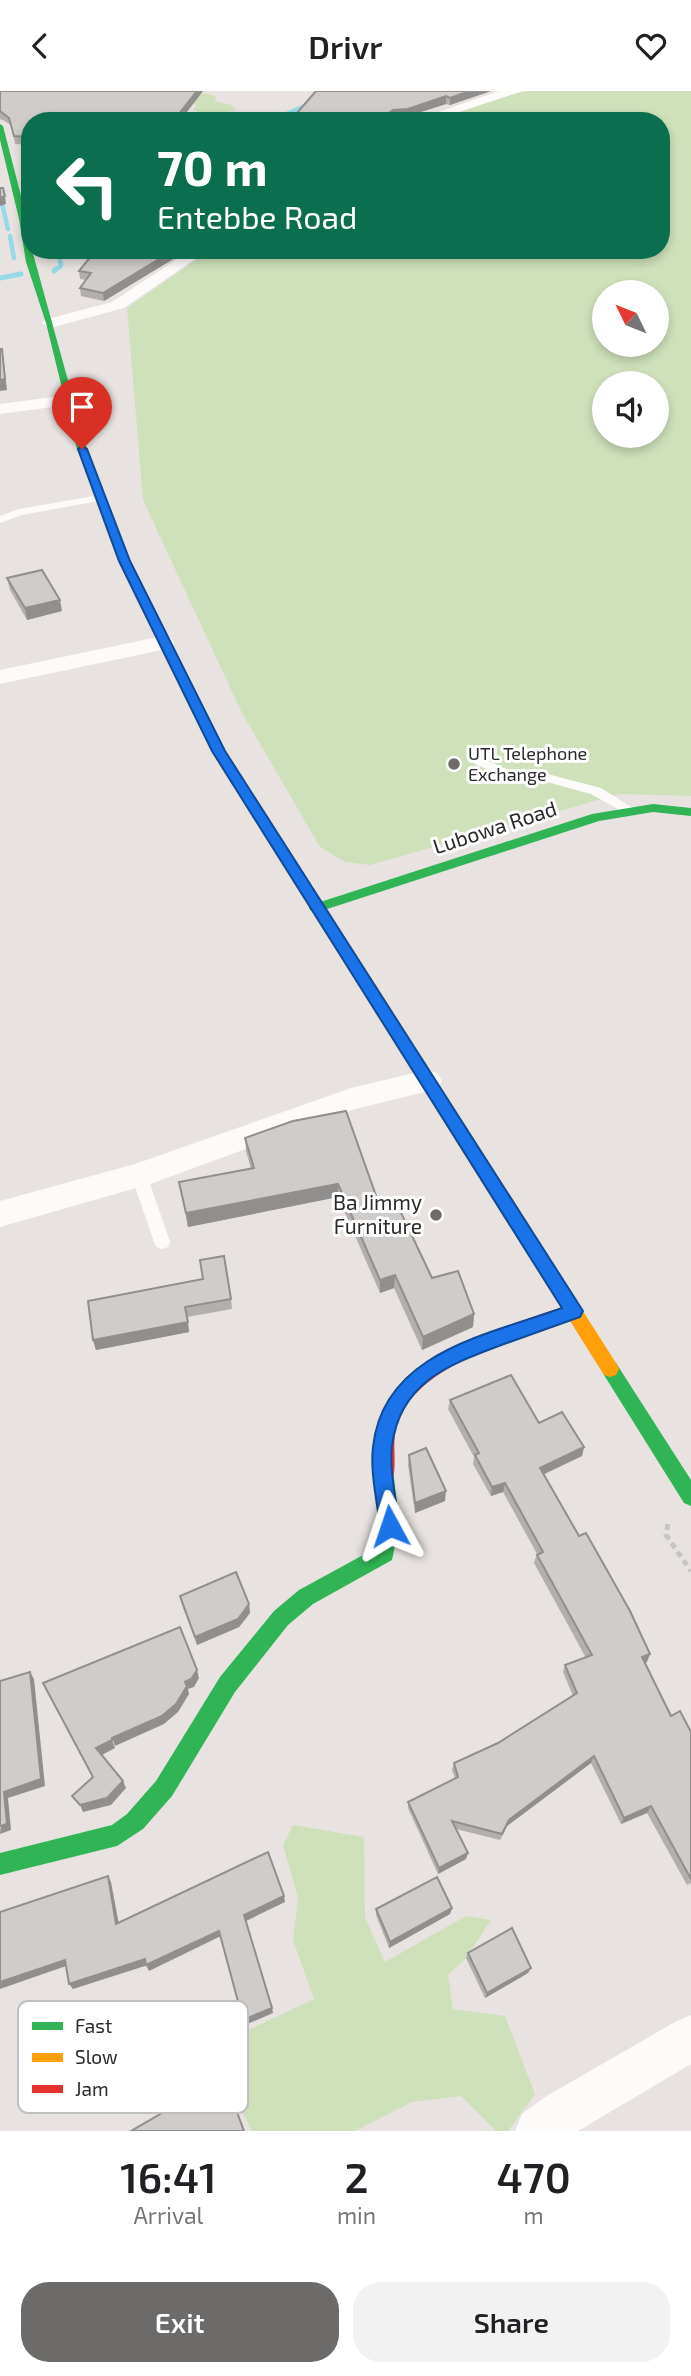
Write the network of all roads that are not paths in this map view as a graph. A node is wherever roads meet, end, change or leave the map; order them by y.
1 (517, 91) edge
2 (445, 112) edge
3 (0, 126) edge
4 (21, 211) edge
5 (30, 259) edge
6 (187, 259) edge
7 (50, 323) junction
8 (69, 400) junction
9 (0, 409) edge
10 (100, 498) junction
11 (0, 520) edge
12 (163, 643) junction
13 (0, 677) edge
14 (479, 761) dead end
15 (630, 810) junction
16 (691, 812) edge
17 (316, 908) junction
18 (427, 1081) junction
19 (139, 1175) junction
20 (0, 1214) edge
21 (162, 1241) dead end
22 (574, 1311) junction
23 (691, 1497) edge
24 (0, 1864) edge
25 (691, 2038) edge
26 (539, 2131) edge

1 - 2 street
3 - 4 main road
5 - 7 main road
6 - 7 street
7 - 8 main road
8 - 9 street
8 - 10 main road
10 - 11 lane
10 - 12 main road
12 - 13 street
12 - 17 main road
14 - 15 lane
15 - 16 main road, Lubowa Road
15 - 17 main road, Lubowa Road
17 - 18 main road
18 - 19 street
18 - 22 main road
19 - 20 street
19 - 21 lane
22 - 23 main road
22 - 24 main road
25 - 26 street

